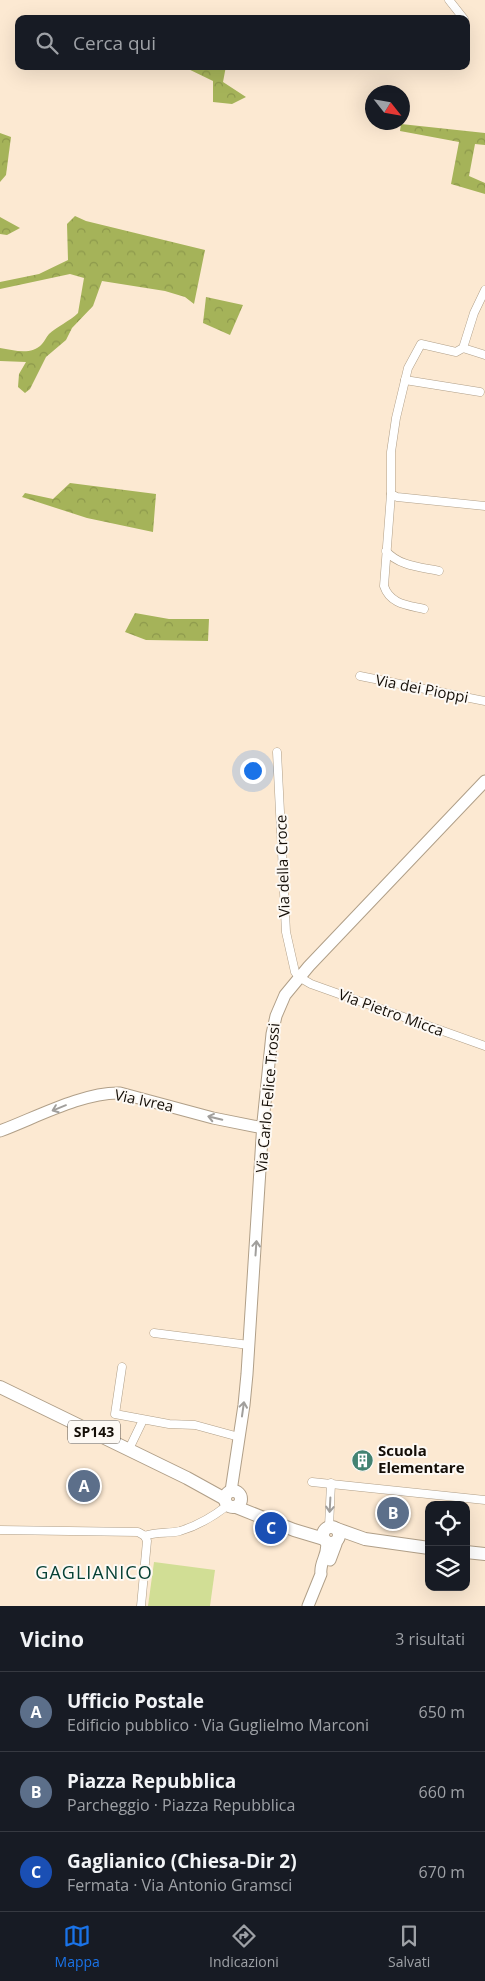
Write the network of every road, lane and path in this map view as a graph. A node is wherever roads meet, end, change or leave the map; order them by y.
1 (449, 0) edge
2 (461, 15) edge
3 (485, 290) edge
4 (463, 348) junction
5 (485, 355) edge
6 (405, 380) junction
7 (480, 392) dead end
8 (391, 494) junction
9 (485, 506) edge
10 (386, 551) junction
11 (439, 571) dead end
12 (424, 609) dead end
13 (360, 676) dead end
14 (485, 701) edge
15 (277, 752) dead end
16 (485, 781) edge
17 (299, 977) junction
18 (485, 1046) edge
19 (263, 1128) junction
20 (0, 1131) edge
21 (154, 1333) dead end
22 (249, 1346) junction
23 (122, 1367) dead end
24 (0, 1387) edge
25 (143, 1420) junction
26 (239, 1437) junction
27 (129, 1449) junction
28 (312, 1482) dead end
29 (331, 1484) junction
30 (231, 1499) junction
31 (485, 1500) edge
32 (0, 1530) edge
33 (330, 1535) junction
34 (145, 1536) junction
35 (425, 1547) edge
36 (470, 1552) edge
37 (485, 1554) edge
38 (141, 1606) edge
39 (308, 1606) edge

1 - 2 street
3 - 4 street
4 - 5 street
4 - 6 street
6 - 7 street
6 - 8 street
8 - 9 street
8 - 10 street
10 - 11 street
10 - 12 street
13 - 14 street, Via dei Pioppi
15 - 17 street, Via della Croce
16 - 17 street, Via Carlo Felice Trossi
17 - 18 street, Via Pietro Micca
17 - 19 street, Via Carlo Felice Trossi
19 -> 20 street, Via Ivrea
22 -> 19 street, Via Carlo Felice Trossi
21 - 22 street
26 -> 22 street, Via Carlo Felice Trossi
23 - 25 street
24 - 27 main road, SP143
25 - 26 street
25 - 27 street
26 - 30 street, Via Carlo Felice Trossi
27 - 30 main road, SP143
28 - 29 street
29 - 31 street
29 -> 33 street
30 - 33 main road, SP143
30 - 34 street
32 - 34 street
33 - 35 main road, SP143
33 - 39 street
34 - 38 street
36 - 37 main road

